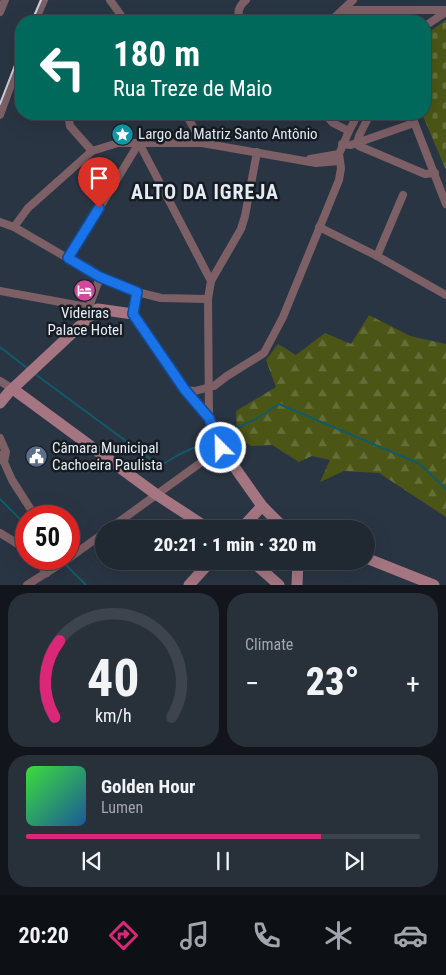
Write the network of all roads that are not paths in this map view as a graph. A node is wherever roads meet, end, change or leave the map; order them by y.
1 (5, 0) edge
2 (44, 0) edge
3 (110, 0) edge
4 (246, 0) edge
5 (353, 0) edge
6 (343, 10) junction
7 (446, 11) edge
8 (0, 12) edge
9 (38, 15) edge
10 (121, 15) edge
11 (239, 15) edge
12 (338, 15) edge
13 (431, 22) edge
14 (15, 74) edge
15 (0, 115) edge
16 (68, 120) edge
17 (189, 120) edge
18 (331, 120) edge
19 (355, 120) edge
20 (367, 120) edge
21 (413, 120) edge
22 (414, 123) junction
23 (349, 131) junction
24 (139, 142) junction
25 (202, 143) junction
26 (357, 143) junction
27 (342, 144) junction
28 (92, 151) junction
29 (257, 152) junction
30 (339, 158) junction
31 (435, 173) junction
32 (444, 189) edge
33 (403, 195) dead end
34 (446, 204) edge
35 (0, 222) edge
36 (14, 227) junction
37 (318, 227) junction
38 (377, 256) junction
39 (68, 258) junction
40 (100, 277) junction
41 (211, 281) junction
42 (0, 291) edge
43 (137, 292) junction
44 (446, 295) edge
45 (208, 300) junction
46 (94, 308) junction
47 (133, 314) junction
48 (0, 381) edge
49 (208, 388) junction
50 (13, 389) junction
51 (185, 390) junction
52 (0, 403) edge
53 (209, 418) junction
54 (0, 438) edge
55 (221, 448) junction
56 (2, 458) edge
57 (157, 494) junction
58 (28, 505) edge
59 (262, 506) junction
60 (121, 520) edge
61 (196, 520) edge
62 (249, 520) edge
63 (276, 520) edge
64 (0, 533) edge
65 (95, 539) edge
66 (15, 542) edge
67 (80, 550) edge
68 (375, 562) edge
69 (50, 570) edge
70 (203, 570) edge
71 (262, 570) edge
72 (298, 570) edge
73 (47, 572) joint
74 (28, 585) edge
75 (189, 585) edge
76 (279, 585) edge
77 (297, 585) edge
78 (434, 585) edge

1 - 8 street
2 - 9 street
3 - 10 street
4 - 11 street
5 - 6 street
6 - 7 street
6 - 12 street
7 - 13 street
14 - 15 street
16 - 28 street
17 - 25 street
18 - 23 street
19 - 23 street
20 - 26 street
21 - 22 street
22 - 26 street
22 - 31 street
23 - 27 street
24 - 25 street
24 - 28 street
24 - 39 street
24 - 41 street
25 - 29 street
26 - 27 street
26 - 31 street
27 - 30 street
28 - 36 street
29 - 30 street
29 - 41 street
30 - 37 street
31 - 32 street
32 - 34 street
33 - 38 street
35 - 36 street
36 - 39 street
37 - 38 street
37 - 49 street
38 - 44 street
39 - 40 street
40 - 43 street
40 - 46 street
41 - 45 street
42 - 46 street
43 - 45 street
43 - 47 street
45 - 49 street
46 - 47 main road
46 - 50 main road
47 - 51 main road
48 - 50 street
49 - 51 street
49 - 53 street
50 - 52 main road
50 - 57 main road
51 - 53 main road
53 - 55 main road
54 - 56 street
55 - 57 street
55 - 59 main road
56 - 58 street
57 - 60 street
57 - 61 main road
59 - 62 main road
59 - 63 main road
64 - 66 street
65 - 67 street
68 - 78 main road
69 - 73 street
70 - 75 main road
71 - 76 main road
72 - 77 main road
73 - 74 street

